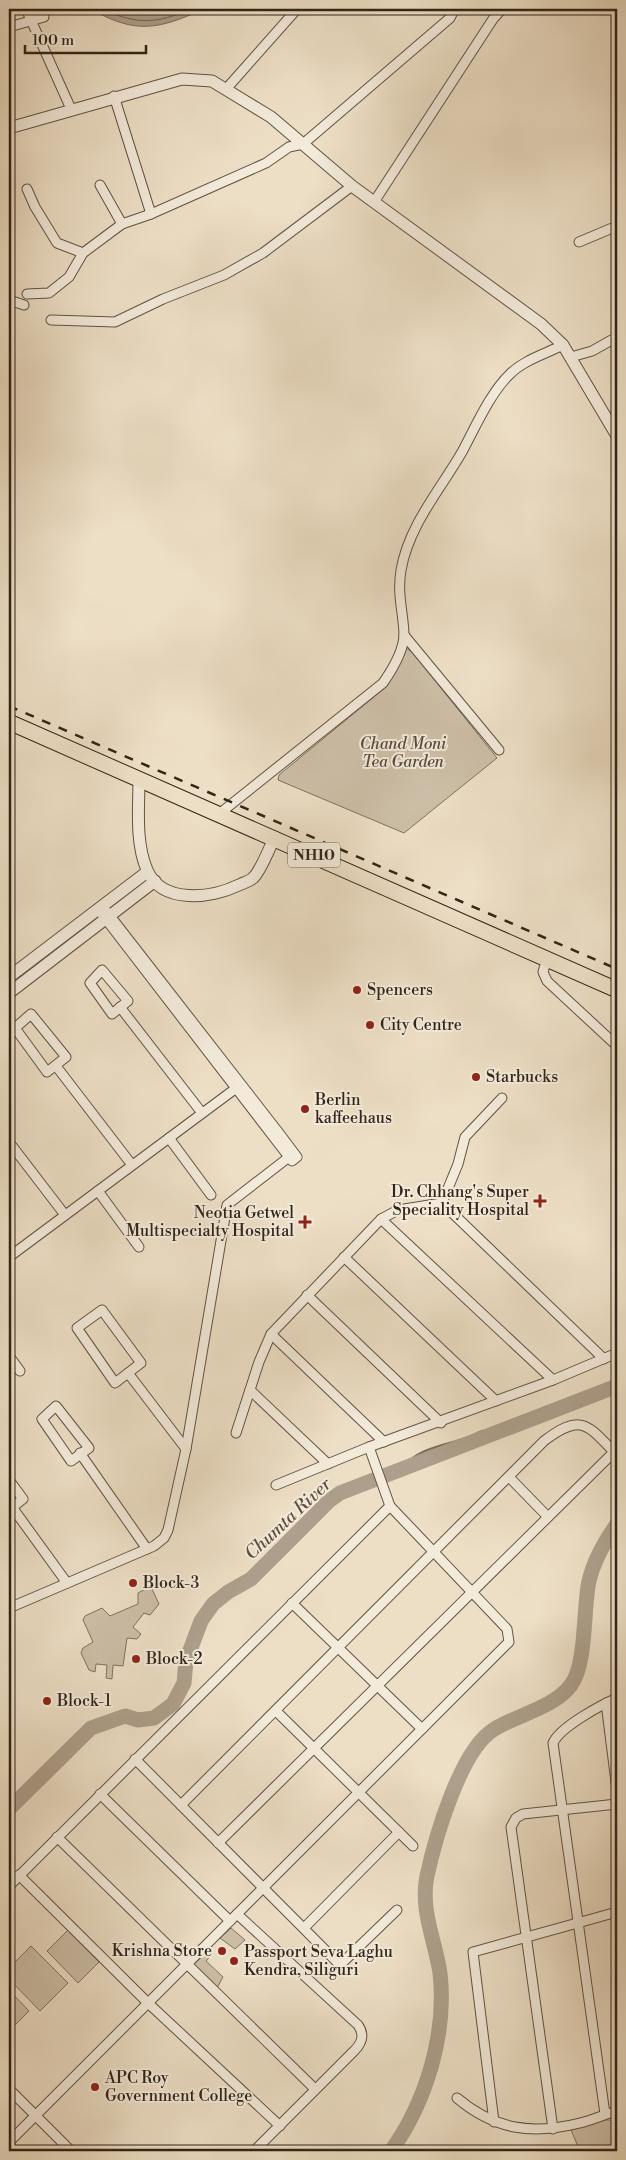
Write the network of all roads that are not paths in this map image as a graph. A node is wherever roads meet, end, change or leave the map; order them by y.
1 (26, 9) edge
2 (298, 9) edge
3 (449, 9) edge
4 (502, 9) edge
5 (44, 17) dead end
6 (31, 21) junction
7 (9, 27) edge
8 (227, 88) junction
9 (114, 96) junction
10 (71, 108) junction
11 (9, 128) edge
12 (303, 144) junction
13 (100, 185) dead end
14 (352, 186) junction
15 (27, 188) dead end
16 (374, 202) junction
17 (151, 214) junction
18 (122, 224) junction
19 (617, 226) edge
20 (579, 242) dead end
21 (83, 253) junction
22 (27, 294) dead end
23 (9, 300) edge
24 (24, 305) dead end
25 (51, 320) dead end
26 (617, 337) edge
27 (563, 345) junction
28 (571, 357) junction
29 (617, 436) edge
30 (404, 635) junction
31 (9, 722) edge
32 (499, 750) dead end
33 (139, 778) junction
34 (220, 814) junction
35 (274, 837) junction
36 (147, 872) junction
37 (155, 881) junction
38 (100, 908) junction
39 (108, 917) junction
40 (547, 958) junction
41 (9, 978) edge
42 (617, 990) edge
43 (9, 993) edge
44 (120, 1007) junction
45 (617, 1046) edge
46 (56, 1066) junction
47 (239, 1086) junction
48 (502, 1098) dead end
49 (202, 1113) junction
50 (169, 1138) junction
51 (9, 1142) edge
52 (132, 1165) junction
53 (98, 1191) junction
54 (211, 1195) dead end
55 (442, 1203) junction
56 (65, 1215) junction
57 (381, 1219) junction
58 (139, 1247) dead end
59 (344, 1256) junction
60 (9, 1257) edge
61 (307, 1295) junction
62 (271, 1334) junction
63 (617, 1353) edge
64 (9, 1356) edge
65 (604, 1359) junction
66 (20, 1371) dead end
67 (128, 1373) junction
68 (553, 1380) junction
69 (250, 1390) junction
70 (496, 1401) junction
71 (441, 1423) junction
72 (236, 1433) dead end
73 (384, 1442) junction
74 (369, 1447) junction
75 (186, 1449) junction
76 (80, 1453) junction
77 (328, 1464) junction
78 (510, 1478) junction
79 (9, 1480) edge
80 (276, 1485) dead end
81 (390, 1506) junction
82 (10, 1509) edge
83 (548, 1517) junction
84 (147, 1549) junction
85 (434, 1553) junction
86 (67, 1583) junction
87 (471, 1593) junction
88 (292, 1604) junction
89 (9, 1608) edge
90 (338, 1648) junction
91 (377, 1686) junction
92 (617, 1698) edge
93 (606, 1703) junction
94 (276, 1711) junction
95 (422, 1729) junction
96 (314, 1748) junction
97 (135, 1759) junction
98 (617, 1790) edge
99 (359, 1793) junction
100 (100, 1794) junction
101 (617, 1804) edge
102 (181, 1805) junction
103 (562, 1809) junction
104 (399, 1832) junction
105 (57, 1837) junction
106 (218, 1843) junction
107 (413, 1846) dead end
108 (20, 1875) junction
109 (9, 1886) edge
110 (263, 1888) junction
111 (397, 1910) dead end
112 (617, 1912) edge
113 (238, 1914) junction
114 (230, 1921) junction
115 (578, 1923) junction
116 (304, 1928) junction
117 (526, 1938) junction
118 (186, 1965) junction
119 (148, 2003) junction
120 (9, 2089) edge
121 (316, 2089) junction
122 (457, 2098) dead end
123 (617, 2111) edge
124 (605, 2114) junction
125 (35, 2115) junction
126 (494, 2122) junction
127 (280, 2126) junction
128 (553, 2129) junction
129 (9, 2142) edge
130 (71, 2151) edge
131 (254, 2151) edge

1 - 6 street
2 - 8 street
3 - 12 street
4 - 16 street
5 - 6 street
6 - 7 street
6 - 10 street
8 - 9 street
8 - 12 street
9 - 10 street
9 - 17 street
10 - 11 street
12 - 14 street
12 - 17 street
13 - 18 street
14 - 16 street
14 - 25 street
15 - 21 street
16 - 27 street
17 - 18 street
18 - 21 street
19 - 20 street
21 - 22 street
23 - 24 street
26 - 28 street
27 - 28 street
27 - 30 street
28 - 29 street
30 - 32 street
30 - 34 street
31 - 33 highway, NH10
33 - 34 highway, NH10
33 - 36 street
34 - 35 highway, NH10
35 - 37 street
35 - 40 highway, NH10
36 - 37 street
36 - 38 street
37 - 39 street
38 - 39 street
38 - 41 street
39 - 43 street
39 - 47 street
40 - 42 highway, NH10
40 - 45 street
44 - 44 street
44 - 49 street
46 - 46 street
46 - 52 street
47 - 49 street
47 - 75 street
48 - 55 street
49 - 50 street
50 - 52 street
50 - 54 street
51 - 56 street
52 - 53 street
53 - 56 street
53 - 58 street
55 - 57 street
55 - 65 street
56 - 60 street
57 - 59 street
57 - 68 street
59 - 61 street
59 - 70 street
61 - 62 street
61 - 71 street
62 - 69 street
62 - 73 street
63 - 65 street
64 - 66 street
65 - 68 street
67 - 67 street
67 - 75 street
68 - 70 street
69 - 72 street
69 - 77 street
70 - 71 street
71 - 73 street
73 - 74 street
74 - 77 street
74 - 81 street
75 - 84 street
76 - 76 street
76 - 84 street
77 - 80 street
78 - 83 street
78 - 83 street
78 - 85 street
79 - 82 street
81 - 85 street
81 - 88 street
82 - 86 street
83 - 87 street
84 - 86 street
85 - 87 street
85 - 90 street
86 - 89 street
87 - 91 street
87 - 95 street
88 - 90 street
88 - 97 street
90 - 91 street
90 - 94 street
91 - 95 street
91 - 96 street
92 - 93 street
93 - 98 street
93 - 103 street
94 - 96 street
94 - 102 street
95 - 99 street
96 - 99 street
96 - 106 street
97 - 100 street
97 - 102 street
99 - 104 street
99 - 110 street
100 - 105 street
100 - 114 street
101 - 103 street
102 - 106 street
103 - 115 street
103 - 117 street
104 - 107 street
104 - 116 street
105 - 108 street
105 - 118 street
106 - 110 street
108 - 109 street
108 - 119 street
110 - 113 street
110 - 116 street
111 - 116 street
112 - 115 street
113 - 114 street
113 - 121 street
114 - 118 street
115 - 117 street
115 - 124 street
117 - 126 street
117 - 128 street
118 - 119 street
118 - 121 street
119 - 125 street
119 - 127 street
120 - 125 street
121 - 127 street
122 - 126 street
123 - 124 street
124 - 128 street
125 - 129 street
125 - 130 street
126 - 128 street
127 - 131 street

